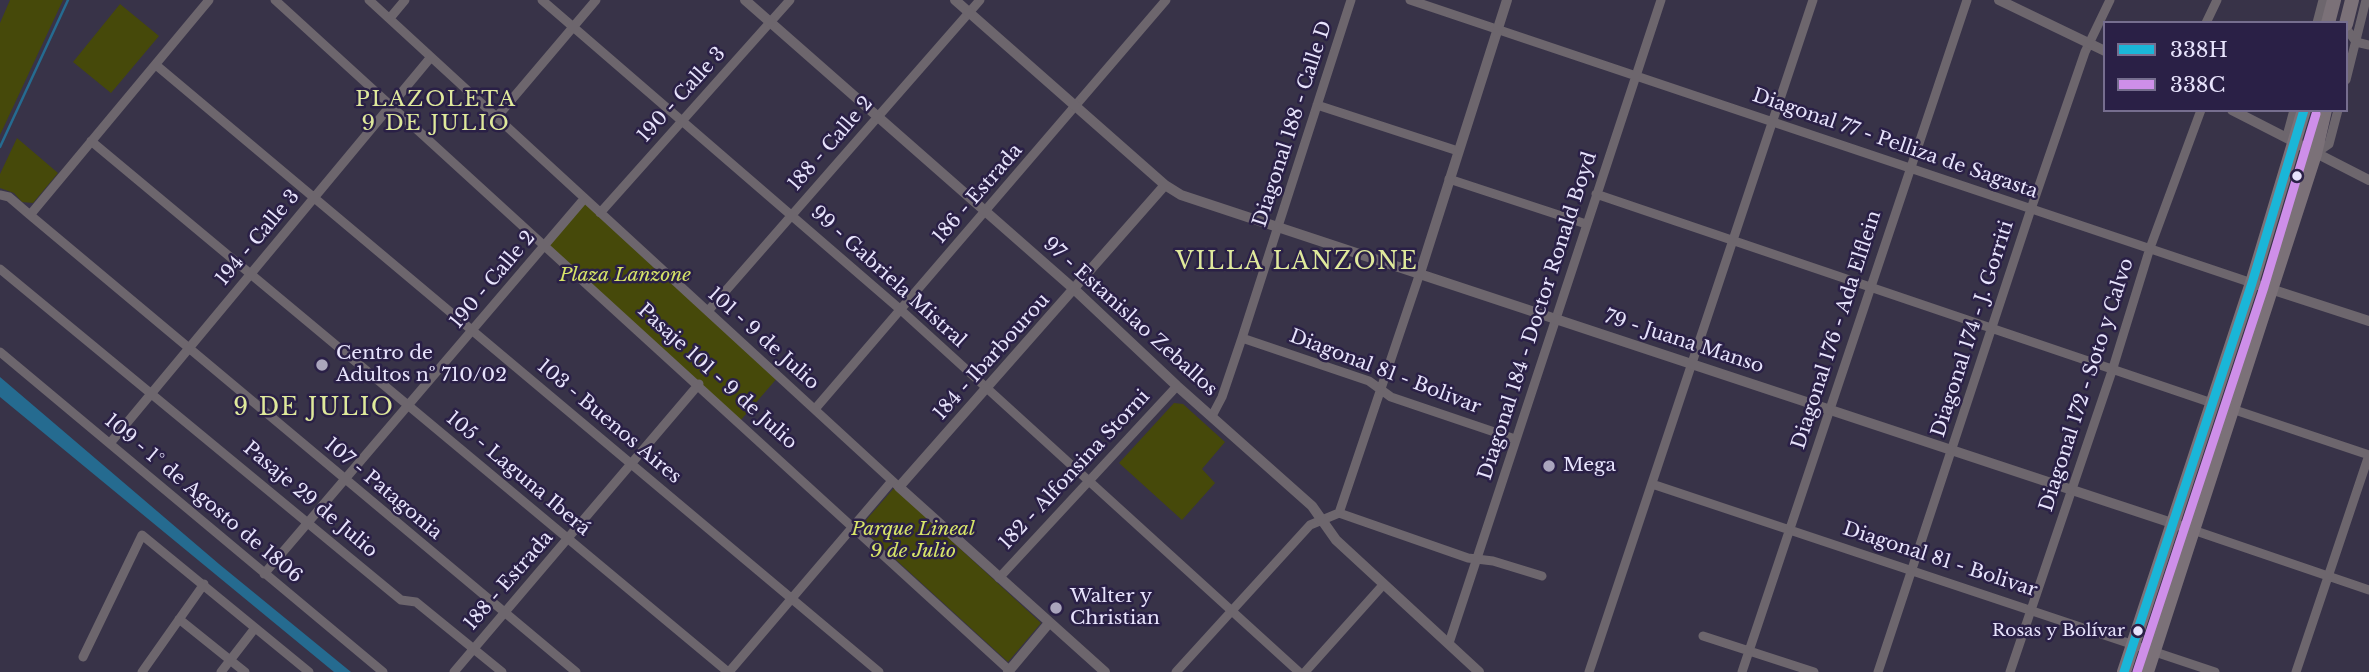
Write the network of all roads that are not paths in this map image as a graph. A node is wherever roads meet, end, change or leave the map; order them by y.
1 (209, 0) edge
2 (275, 0) edge
3 (369, 0) edge
4 (405, 0) edge
5 (542, 0) edge
6 (596, 0) edge
7 (745, 0) edge
8 (790, 0) edge
9 (955, 0) edge
10 (980, 0) edge
11 (1166, 0) edge
12 (1351, 0) edge
13 (1410, 0) edge
14 (1507, 0) edge
15 (1661, 0) edge
16 (1813, 0) edge
17 (1968, 0) edge
18 (2110, 0) edge
19 (2217, 0) edge
20 (2322, 0) edge
21 (2334, 0) edge
22 (2352, 0) edge
23 (2366, 0) edge
24 (2006, 2) edge
25 (969, 12) junction
26 (390, 18) junction
27 (2207, 21) edge
28 (2317, 21) edge
29 (2329, 21) edge
30 (2347, 21) edge
31 (771, 22) junction
32 (572, 27) junction
33 (1498, 28) junction
34 (2348, 29) edge
35 (2356, 42) junction
36 (2089, 44) junction
37 (2369, 46) edge
38 (2103, 50) edge
39 (431, 57) junction
40 (156, 65) junction
41 (2348, 72) edge
42 (1636, 74) junction
43 (391, 105) junction
44 (1317, 105) junction
45 (1077, 106) junction
46 (2200, 112) edge
47 (2236, 112) edge
48 (2294, 112) edge
49 (2303, 112) edge
50 (2325, 112) edge
51 (2337, 112) edge
52 (878, 117) junction
53 (496, 118) junction
54 (1772, 120) junction
55 (681, 121) junction
56 (2291, 139) junction
57 (92, 141) junction
58 (1458, 151) junction
59 (2315, 154) junction
60 (1910, 167) junction
61 (1449, 179) junction
62 (2369, 180) edge
63 (1165, 185) junction
64 (1596, 194) junction
65 (4, 196) edge
66 (584, 199) junction
67 (313, 200) junction
68 (2031, 209) junction
69 (600, 213) junction
70 (986, 213) junction
71 (30, 215) junction
72 (792, 215) junction
73 (1586, 224) junction
74 (1278, 227) junction
75 (1732, 241) junction
76 (545, 245) junction
77 (2150, 248) junction
78 (0, 269) edge
79 (251, 273) junction
80 (1420, 273) junction
81 (2252, 283) junction
82 (1870, 287) junction
83 (1075, 289) junction
84 (2269, 289) junction
85 (902, 311) junction
86 (708, 312) junction
87 (1555, 318) junction
88 (2369, 321) edge
89 (1991, 328) junction
90 (472, 332) junction
91 (1242, 338) junction
92 (188, 347) junction
93 (0, 352) edge
94 (1692, 363) junction
95 (2112, 371) junction
96 (699, 384) junction
97 (1177, 386) junction
98 (1380, 389) junction
99 (988, 390) junction
100 (150, 392) junction
101 (2212, 403) junction
102 (409, 406) junction
103 (1830, 408) junction
104 (2232, 409) junction
105 (815, 410) junction
106 (1212, 416) junction
107 (1515, 439) junction
108 (111, 442) junction
109 (1952, 449) junction
110 (2369, 455) edge
111 (632, 463) junction
112 (1089, 481) junction
113 (345, 482) junction
114 (895, 484) junction
115 (1652, 484) junction
116 (2072, 490) junction
117 (1339, 513) junction
118 (1321, 519) junction
119 (310, 522) junction
120 (2174, 524) junction
121 (854, 526) junction
122 (1790, 530) junction
123 (2193, 530) junction
124 (569, 539) junction
125 (1475, 559) junction
126 (1912, 569) junction
127 (264, 574) junction
128 (1542, 576) dead end
129 (2328, 576) junction
130 (999, 578) junction
131 (204, 584) junction
132 (1383, 585) junction
133 (2369, 590) edge
134 (792, 598) junction
135 (2031, 609) junction
136 (1232, 611) junction
137 (505, 612) junction
138 (179, 619) junction
139 (1049, 623) junction
140 (255, 628) junction
141 (1703, 636) dead end
142 (1448, 643) junction
143 (2134, 646) junction
144 (474, 648) junction
145 (1749, 650) junction
146 (2154, 652) junction
147 (83, 657) dead end
148 (230, 660) junction
149 (1008, 671) edge
150 (142, 672) edge
151 (221, 672) edge
152 (245, 672) edge
153 (309, 672) edge
154 (383, 672) edge
155 (454, 672) edge
156 (502, 672) edge
157 (576, 672) edge
158 (728, 672) edge
159 (879, 672) edge
160 (1105, 672) edge
161 (1176, 672) edge
162 (1299, 672) edge
163 (1305, 672) edge
164 (1479, 672) edge
165 (1589, 672) edge
166 (1742, 672) edge
167 (1814, 672) edge
168 (1878, 672) edge
169 (2010, 672) edge
170 (2124, 672) edge
171 (2147, 672) edge
172 (2215, 672) edge
173 (2296, 672) edge

1 - 40 street
2 - 43 street, Pasaje 101 - 9 de Julio
3 - 26 street, 101 - 9 de Julio
4 - 26 street
5 - 32 street, 99 - Gabriela Mistral
6 - 32 street
7 - 31 street, 97 - Estanislao Zeballos
8 - 31 street, 190 - Calle 3
9 - 25 street, 79 - Juana Manso
10 - 25 street, 188 - Calle 2
11 - 45 street, 186 - Estrada
12 - 44 street, Diagonal 188 - Calle D
13 - 33 street, Diagonal 77 - Pelliza de Sagasta
14 - 33 street
15 - 42 street, Diagonal 184 - Doctor Ronald Boyd
16 - 54 street
17 - 60 street, Diagonal 176 - Ada Elflein
18 - 36 street, Diagonal 174 - J. Gorriti
19 - 27 street
20 - 28 street
21 - 29 main road
22 - 30 main road
23 - 35 street
24 - 36 street
25 - 45 street, 79 - Juana Manso
25 - 52 street, 188 - Calle 2
26 - 39 street, 101 - 9 de Julio
31 - 52 street, 97 - Estanislao Zeballos
31 - 55 street, 190 - Calle 3
32 - 53 street
32 - 55 street, 99 - Gabriela Mistral
33 - 42 street, Diagonal 77 - Pelliza de Sagasta
33 - 58 street
34 - 35 street
35 - 37 street
35 - 41 street
36 - 38 street
36 - 68 street, Diagonal 174 - J. Gorriti
39 - 43 street, 194 - Calle 3
39 - 53 street, 101 - 9 de Julio
40 - 57 street
40 - 67 street, 103 - Buenos Aires
42 - 54 street, Diagonal 77 - Pelliza de Sagasta
42 - 64 street, Diagonal 184 - Doctor Ronald Boyd
43 - 67 street, 194 - Calle 3
43 - 76 street, Pasaje 101 - 9 de Julio
44 - 58 street
44 - 74 street, Diagonal 188 - Calle D
45 - 63 street, 79 - Juana Manso
45 - 70 street, 186 - Estrada
46 - 77 street, Diagonal 172 - Soto y Calvo
47 - 56 street
48 - 56 street
49 - 56 main road
50 - 59 main road
51 - 59 street
52 - 70 street, 97 - Estanislao Zeballos
52 - 72 street, 188 - Calle 2
53 - 66 street, 101 - 9 de Julio
54 - 60 street, Diagonal 77 - Pelliza de Sagasta
54 - 75 street
55 - 69 street, 190 - Calle 3
55 - 72 street, 99 - Gabriela Mistral
56 - 59 street
56 - 81 main road
57 - 71 street
57 - 79 street, 105 - Laguna Iberá
58 - 61 street
59 - 62 street
59 - 84 main road
60 - 68 street, Diagonal 77 - Pelliza de Sagasta
60 - 82 street, Diagonal 176 - Ada Elflein
61 - 73 street
61 - 80 street
63 - 74 street, 79 - Juana Manso
63 - 83 street, 184 - Ibarbourou
64 - 73 street, Diagonal 184 - Doctor Ronald Boyd
64 - 75 street
65 - 71 street, 107 - Patagonia
66 - 69 street, 101 - 9 de Julio
66 - 76 street, 190 - Calle 2
67 - 79 street, 194 - Calle 3
67 - 90 street, 103 - Buenos Aires
68 - 77 street, Diagonal 77 - Pelliza de Sagasta
68 - 89 street, Diagonal 174 - J. Gorriti
69 - 86 street, 101 - 9 de Julio
70 - 83 street, 97 - Estanislao Zeballos
70 - 85 street, 186 - Estrada
71 - 92 street, 107 - Patagonia
72 - 85 street, 99 - Gabriela Mistral
72 - 86 street, 188 - Calle 2
73 - 87 street, Diagonal 184 - Doctor Ronald Boyd
74 - 80 street, 79 - Juana Manso
74 - 91 street, Diagonal 188 - Calle D
75 - 82 street
75 - 94 street
76 - 90 street, 190 - Calle 2
76 - 96 street, Pasaje 101 - 9 de Julio
77 - 81 street, Diagonal 77 - Pelliza de Sagasta
77 - 95 street, Diagonal 172 - Soto y Calvo
78 - 100 street, Pasaje 29 de Julio
79 - 92 street, 194 - Calle 3
79 - 102 street, 105 - Laguna Iberá
80 - 87 street, 79 - Juana Manso
80 - 98 street
81 - 84 street, Diagonal 77 - Pelliza de Sagasta
81 - 101 main road
82 - 89 street
82 - 103 street, Diagonal 176 - Ada Elflein
83 - 97 street, 97 - Estanislao Zeballos
83 - 99 street, 184 - Ibarbourou
84 - 88 street, Diagonal 77 - Pelliza de Sagasta
84 - 104 main road
85 - 99 street, 99 - Gabriela Mistral
85 - 105 street, 186 - Estrada
86 - 105 street, 101 - 9 de Julio
87 - 94 street, 79 - Juana Manso
87 - 107 street, Diagonal 184 - Doctor Ronald Boyd
89 - 95 street
89 - 109 street, Diagonal 174 - J. Gorriti
90 - 102 street, 190 - Calle 2
90 - 111 street, 103 - Buenos Aires
91 - 98 street, Diagonal 81 - Bolivar
91 - 106 street, Diagonal 188 - Calle D
92 - 100 street, 194 - Calle 3
92 - 113 street, 107 - Patagonia
93 - 108 street, 109 - 1° de Agosto de 1806
94 - 103 street, 79 - Juana Manso
94 - 115 street
95 - 101 street
95 - 116 street, Diagonal 172 - Soto y Calvo
96 - 111 street, 188 - Estrada
96 - 121 street, Pasaje 101 - 9 de Julio
97 - 106 street, 97 - Estanislao Zeballos
97 - 112 street, 182 - Alfonsina Storni
98 - 107 street, Diagonal 81 - Bolivar
98 - 117 street
99 - 112 street, 99 - Gabriela Mistral
99 - 114 street, 184 - Ibarbourou
100 - 108 street, 194 - Calle 3
100 - 119 street, Pasaje 29 de Julio
101 - 120 main road
102 - 113 street, 190 - Calle 2
102 - 124 street, 105 - Laguna Iberá
103 - 109 street, 79 - Juana Manso
103 - 122 street, Diagonal 176 - Ada Elflein
104 - 110 street
104 - 123 main road
105 - 114 street, 101 - 9 de Julio
106 - 118 street, 97 - Estanislao Zeballos
107 - 125 street, Diagonal 184 - Doctor Ronald Boyd
108 - 127 street, 109 - 1° de Agosto de 1806
109 - 116 street, 79 - Juana Manso
109 - 126 street, Diagonal 174 - J. Gorriti
110 - 129 street
111 - 124 street, 188 - Estrada
111 - 134 street, 103 - Buenos Aires
112 - 130 street, 182 - Alfonsina Storni
112 - 136 street, 99 - Gabriela Mistral
113 - 119 street, 190 - Calle 2
113 - 137 street, 107 - Patagonia
114 - 121 street, 184 - Ibarbourou
114 - 130 street, 101 - 9 de Julio
115 - 122 street, Diagonal 81 - Bolivar
115 - 165 street
116 - 120 street, 79 - Juana Manso
116 - 135 street, Diagonal 172 - Soto y Calvo
117 - 118 street
117 - 125 street
118 - 132 street, 97 - Estanislao Zeballos
118 - 136 street
119 - 127 street, 190 - Calle 2
119 - 144 street, Pasaje 29 de Julio
120 - 123 street, 79 - Juana Manso
120 - 143 main road
121 - 134 street, 184 - Ibarbourou
121 - 149 street, Pasaje 101 - 9 de Julio
122 - 126 street, Diagonal 81 - Bolivar
122 - 145 street, Diagonal 176 - Ada Elflein
123 - 129 street
123 - 146 main road
124 - 137 street, 188 - Estrada
124 - 158 street, 105 - Laguna Iberá
125 - 128 street
125 - 142 street, Diagonal 184 - Doctor Ronald Boyd
126 - 135 street, Diagonal 81 - Bolivar
126 - 168 street, Diagonal 174 - J. Gorriti
127 - 154 street, 109 - 1° de Agosto de 1806
129 - 133 street
129 - 173 street
130 - 139 street, 101 - 9 de Julio
131 - 138 street
131 - 140 street
131 - 147 street
132 - 142 street, 97 - Estanislao Zeballos
132 - 163 street
134 - 158 street, 184 - Ibarbourou
134 - 159 street, 103 - Buenos Aires
135 - 143 street, Diagonal 81 - Bolivar
135 - 169 street, Diagonal 172 - Soto y Calvo
136 - 161 street
136 - 162 street, 99 - Gabriela Mistral
137 - 144 street, 188 - Estrada
137 - 157 street, 107 - Patagonia
138 - 148 street
138 - 150 street
139 - 149 street
139 - 160 street, 101 - 9 de Julio
140 - 148 street
140 - 153 street
141 - 145 street
142 - 164 street, 97 - Estanislao Zeballos
143 - 146 street, Diagonal 81 - Bolivar
143 - 170 main road
144 - 155 street, 188 - Estrada
144 - 156 street, Pasaje 29 de Julio
145 - 166 street, Diagonal 176 - Ada Elflein
145 - 167 street
146 - 171 main road
146 - 172 street, Diagonal 81 - Bolivar
148 - 151 street
148 - 152 street

